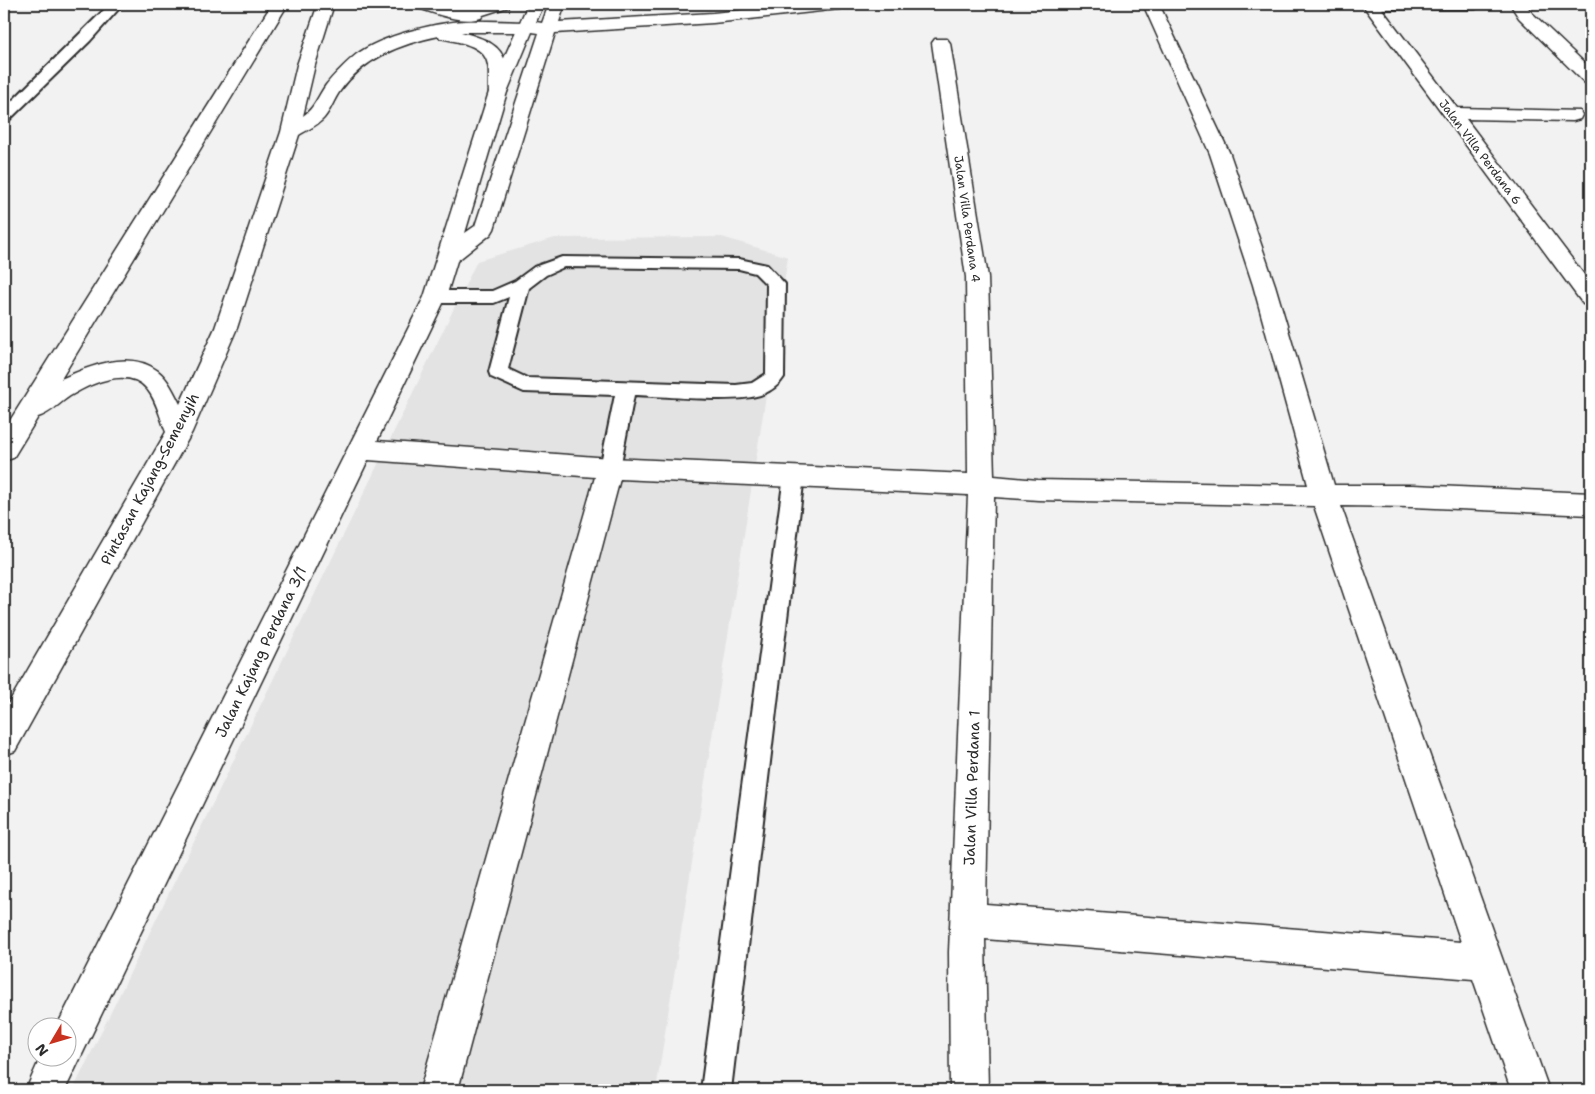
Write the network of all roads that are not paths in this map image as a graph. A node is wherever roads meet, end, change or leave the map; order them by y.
1 (117, 4) edge
2 (280, 4) edge
3 (326, 4) edge
4 (421, 4) edge
5 (502, 4) edge
6 (695, 4) edge
7 (839, 4) edge
8 (1151, 4) edge
9 (1370, 4) edge
10 (1475, 4) edge
11 (1518, 4) edge
12 (657, 6) dead end
13 (454, 13) junction
14 (531, 17) edge
15 (552, 17) edge
16 (427, 32) junction
17 (941, 43) dead end
18 (1591, 79) edge
19 (498, 92) junction
20 (1451, 113) junction
21 (1573, 115) dead end
22 (4, 117) edge
23 (290, 132) junction
24 (449, 256) junction
25 (521, 286) junction
26 (435, 297) junction
27 (1591, 299) edge
28 (626, 389) junction
29 (26, 416) junction
30 (179, 432) junction
31 (359, 450) junction
32 (4, 451) edge
33 (610, 468) junction
34 (794, 476) junction
35 (981, 486) junction
36 (1324, 495) junction
37 (1591, 504) edge
38 (4, 740) edge
39 (968, 920) junction
40 (1485, 962) junction
41 (78, 1025) edge
42 (57, 1066) edge
43 (45, 1090) edge
44 (439, 1090) edge
45 (716, 1090) edge
46 (969, 1090) edge
47 (1530, 1090) edge

1 - 22 lane
2 - 29 main road
3 - 23 main road, Pintasan Kajang-Semenyih
4 - 13 main road
5 - 13 main road
6 - 12 main road
7 - 15 main road
8 - 36 main road
9 - 10 main road
9 - 20 main road, Jalan Villa Perdana 6
11 - 18 main road
13 - 14 main road
14 - 15 main road
14 - 16 main road
14 - 19 main road
15 - 24 main road
16 - 19 main road
16 - 23 main road
17 - 35 main road, Jalan Villa Perdana 4
19 - 24 main road, Jalan Kajang Perdana 3/1
20 - 21 main road
20 - 27 main road, Jalan Villa Perdana 6
23 - 30 main road, Pintasan Kajang-Semenyih
24 - 26 main road, Jalan Kajang Perdana 3/1
25 - 26 lane
25 - 28 lane
25 - 28 lane
26 - 31 main road, Jalan Kajang Perdana 3/1
28 - 33 lane
29 - 30 main road
29 - 32 main road
30 - 38 main road, Pintasan Kajang-Semenyih
31 - 33 main road
31 - 41 main road, Jalan Kajang Perdana 3/1
33 - 34 main road
33 - 44 main road
34 - 35 main road
34 - 45 lane
35 - 36 main road
35 - 39 main road, Jalan Villa Perdana 1
36 - 37 main road
36 - 40 main road
39 - 40 main road
39 - 46 main road, Jalan Villa Perdana 1
40 - 47 main road
42 - 43 main road

